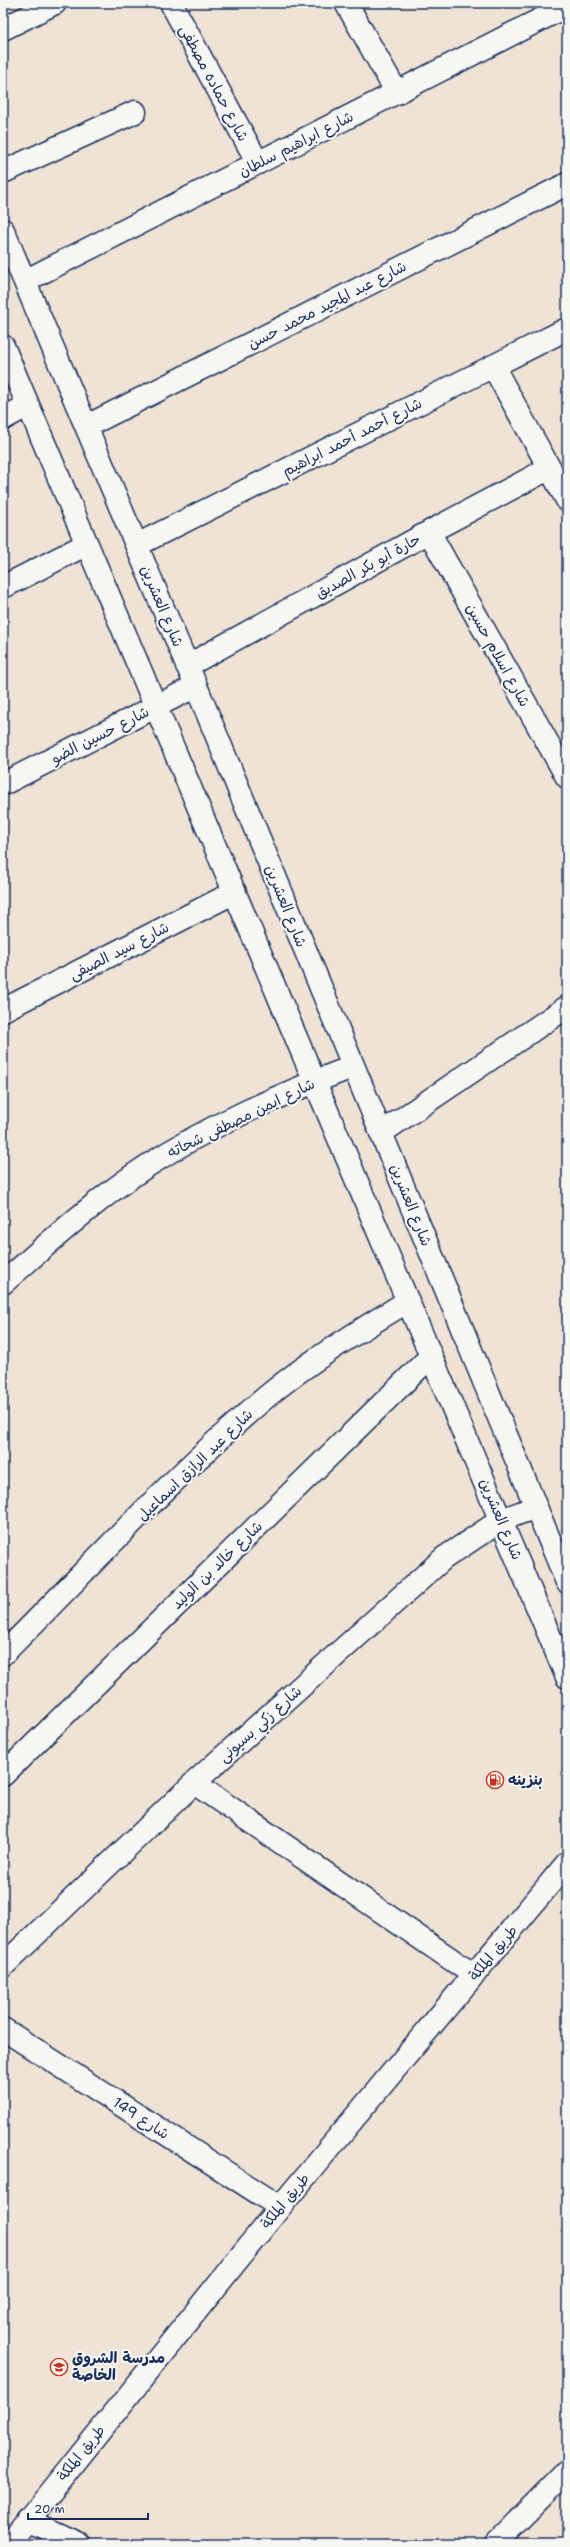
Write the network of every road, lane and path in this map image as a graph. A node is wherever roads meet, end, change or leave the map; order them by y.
1 (55, 3) edge
2 (171, 3) edge
3 (346, 3) edge
4 (567, 6) edge
5 (537, 11) edge
6 (3, 29) edge
7 (397, 93) junction
8 (135, 112) dead end
9 (258, 163) junction
10 (3, 172) edge
11 (567, 184) edge
12 (3, 230) edge
13 (25, 281) junction
14 (567, 329) edge
15 (3, 346) edge
16 (494, 366) junction
17 (28, 405) junction
18 (3, 419) edge
19 (87, 426) junction
20 (550, 468) junction
21 (567, 500) edge
22 (429, 532) junction
23 (87, 544) junction
24 (137, 545) junction
25 (3, 587) edge
26 (187, 666) junction
27 (196, 686) junction
28 (157, 706) junction
29 (567, 777) edge
30 (3, 784) edge
31 (235, 892) junction
32 (567, 1006) edge
33 (3, 1010) edge
34 (352, 1067) junction
35 (314, 1081) junction
36 (381, 1133) junction
37 (3, 1283) edge
38 (408, 1301) junction
39 (431, 1356) junction
40 (536, 1507) junction
41 (501, 1520) junction
42 (567, 1582) edge
43 (3, 1654) edge
44 (567, 1676) edge
45 (3, 1774) edge
46 (194, 1783) junction
47 (567, 1863) edge
48 (3, 1966) edge
49 (474, 1975) junction
50 (3, 2029) edge
51 (280, 2207) junction
52 (567, 2471) edge
53 (27, 2520) junction
54 (8, 2544) edge
55 (80, 2544) edge
56 (495, 2544) edge

1 - 6 street
2 - 9 street, شارع حماده مصطفى
3 - 7 street
4 - 5 street, شارع ابراهيم سلطان
5 - 7 street, شارع ابراهيم سلطان
7 - 9 street, شارع ابراهيم سلطان
8 - 10 street
9 - 13 street, شارع ابراهيم سلطان
11 - 19 street, شارع عبد المجيد محمد حسن
12 - 13 street, شارع العشرين
13 - 19 street, شارع العشرين
14 - 16 street, شارع أحمد أحمد ابراهيم
15 - 17 street, شارع العشرين
16 - 20 street
16 - 24 street, شارع أحمد أحمد ابراهيم
17 - 18 street
17 - 23 street, شارع العشرين
19 - 24 street, شارع العشرين
20 - 21 street
20 - 22 street, حارة أبو بكر الصديق
22 - 26 street, حارة أبو بكر الصديق
22 - 29 street, شارع اسلام حسين
23 - 25 street
23 - 28 street, شارع العشرين
24 - 26 street, شارع العشرين
26 - 27 street, شارع العشرين
27 - 28 street, شارع حسين الضو
27 - 34 street, شارع العشرين
28 - 30 street, شارع حسين الضو
28 - 31 street, شارع العشرين
31 - 33 street, شارع سيد الصيفى
31 - 35 street, شارع العشرين
32 - 36 street
34 - 35 street, شارع ايمن مصطفى شحاته
34 - 36 street, شارع العشرين
35 - 37 street, شارع ايمن مصطفى شحاته
35 - 38 street, شارع العشرين
36 - 40 street, شارع العشرين
38 - 39 street, شارع العشرين
38 - 43 street, شارع عبد الرازق اسماعيل
39 - 41 street, شارع العشرين
39 - 45 street, شارع خالد بن الوليد
40 - 41 street, شارع زكي بسيونى
40 - 42 street, شارع العشرين
41 - 44 street, شارع العشرين
41 - 46 street, شارع زكي بسيونى
46 - 48 street, شارع زكي بسيونى
46 - 49 street
47 - 49 street, طريق الملكة
49 - 51 street, طريق الملكة
50 - 51 street, شارع 149
51 - 53 street, طريق الملكة
52 - 56 street
53 - 54 street, طريق الملكة
53 - 55 street

